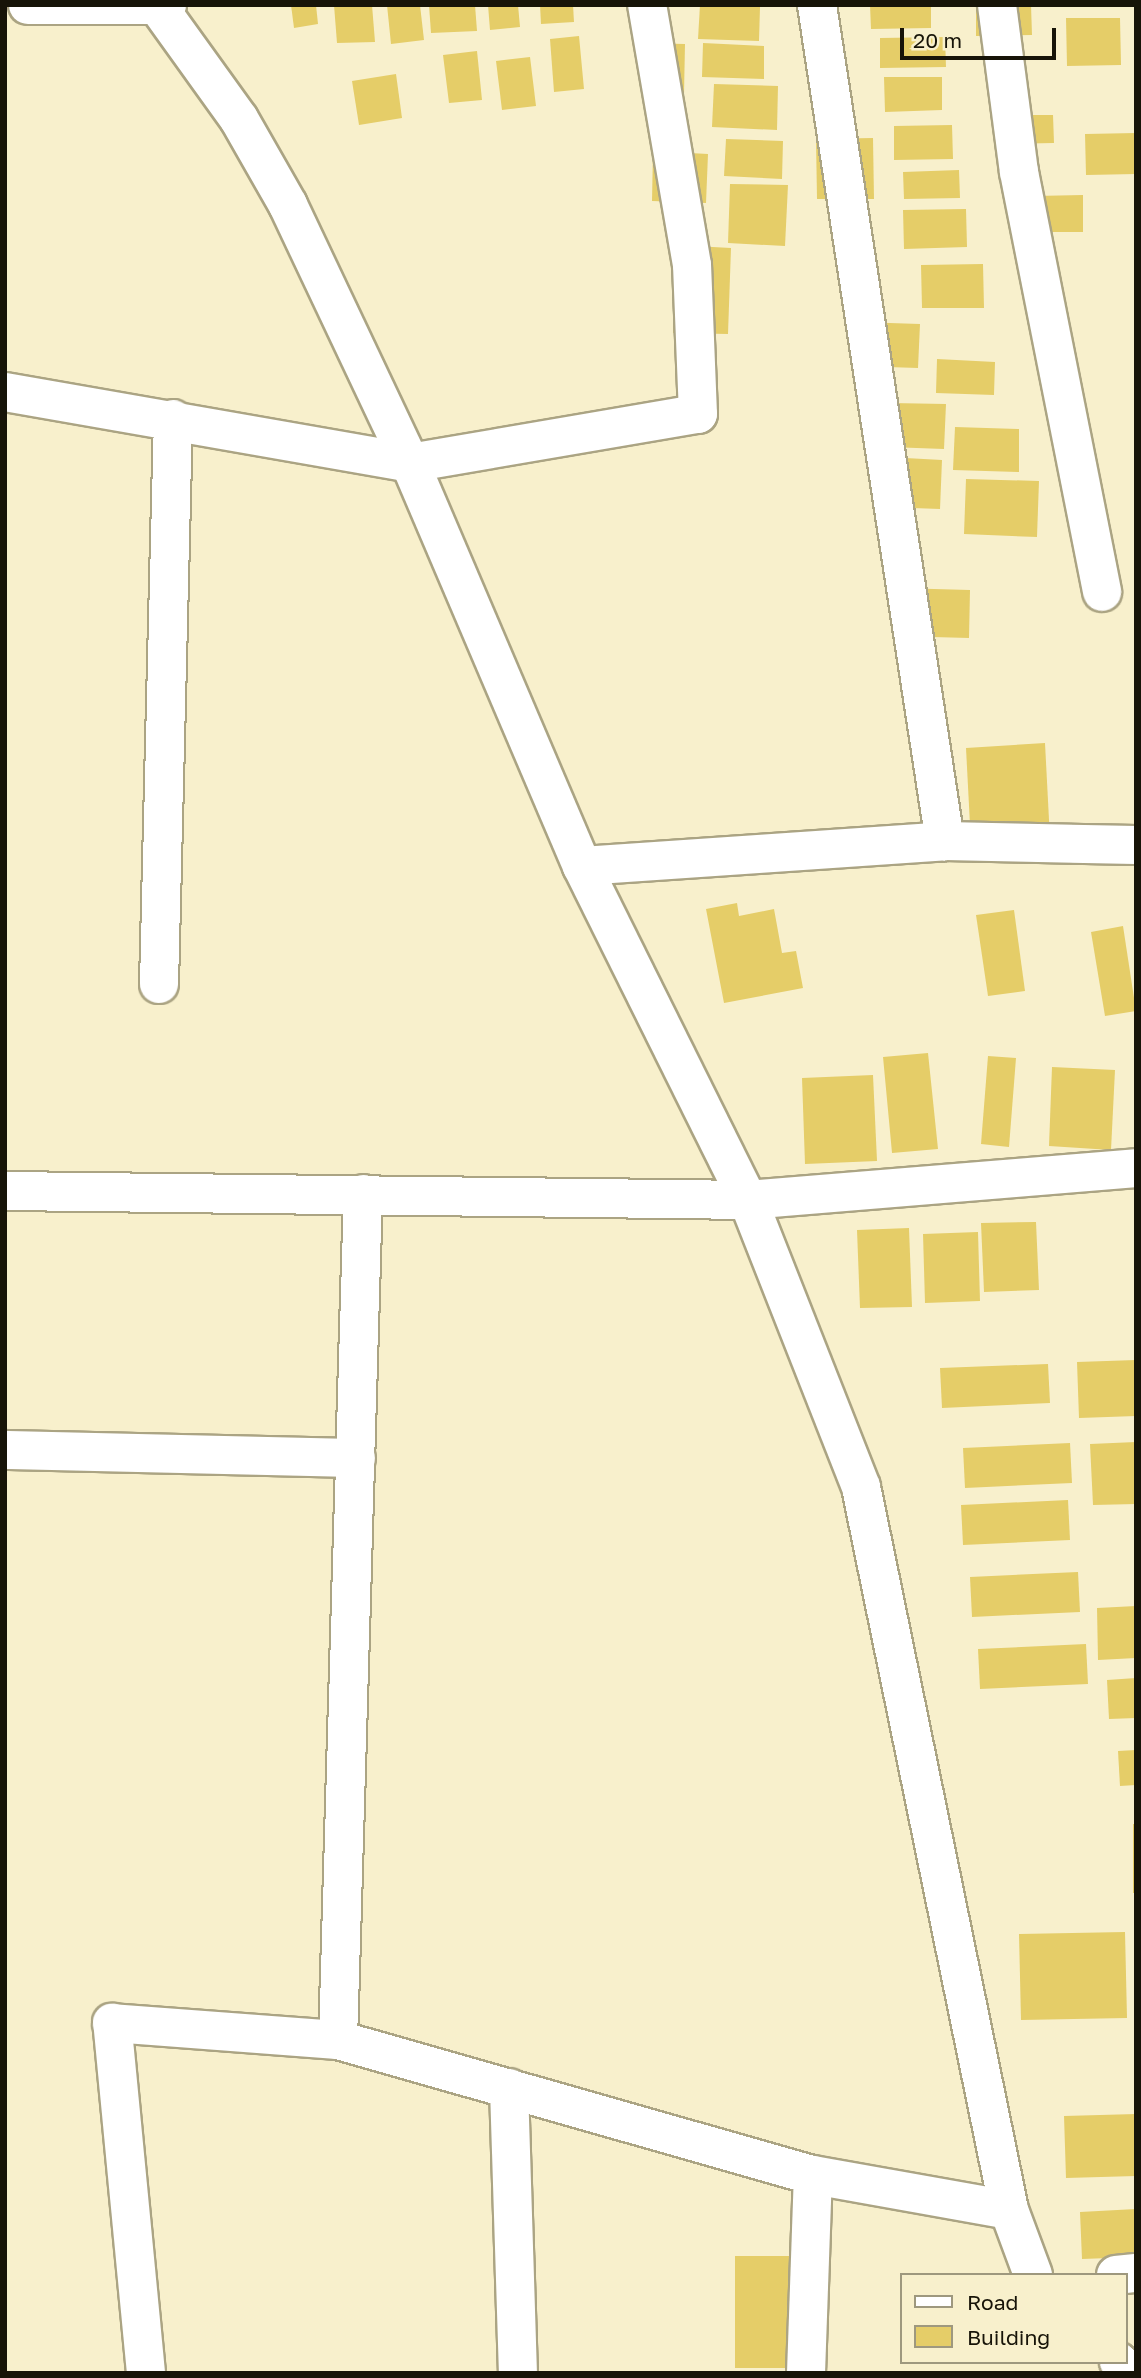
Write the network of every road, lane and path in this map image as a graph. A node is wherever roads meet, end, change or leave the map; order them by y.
1 (28, 5) edge
2 (647, 5) edge
3 (817, 5) edge
4 (998, 5) edge
5 (161, 6) edge
6 (5, 392) edge
7 (173, 419) junction
8 (410, 463) junction
9 (1102, 592) dead end
10 (945, 841) junction
11 (1136, 845) edge
12 (582, 866) junction
13 (159, 984) dead end
14 (1136, 1168) edge
15 (5, 1191) edge
16 (363, 1194) junction
17 (748, 1200) junction
18 (5, 1450) edge
19 (356, 1458) junction
20 (338, 2040) junction
21 (509, 2088) junction
22 (813, 2175) junction
23 (1009, 2210) junction
24 (1032, 2273) edge
25 (146, 2373) edge
26 (517, 2373) edge
27 (806, 2373) edge

1 - 5 street
2 - 8 street
3 - 10 street
4 - 9 street
5 - 8 street
6 - 7 street
7 - 8 street
7 - 13 street
8 - 12 street
10 - 11 street
10 - 12 street
12 - 17 street
14 - 17 street
15 - 16 street
16 - 17 street
16 - 19 street
17 - 23 street
18 - 19 street
19 - 20 street
20 - 21 street
20 - 25 street
21 - 22 street
21 - 26 street
22 - 23 street
22 - 27 street
23 - 24 street

